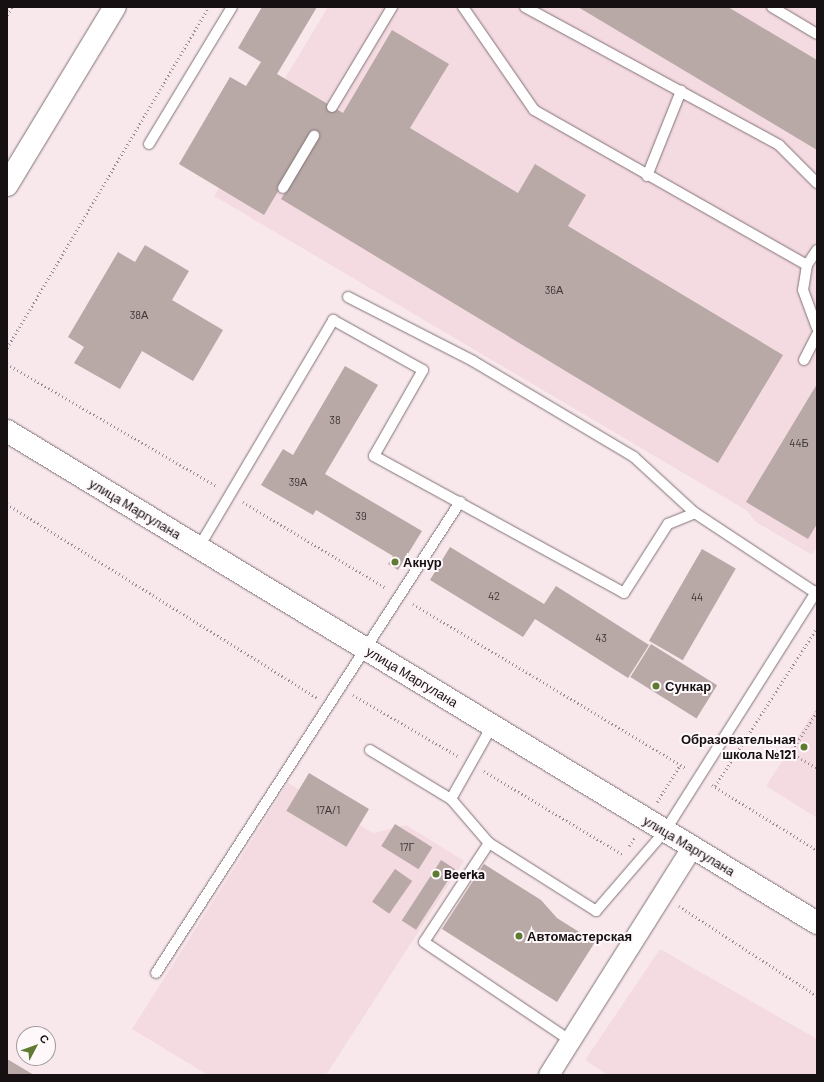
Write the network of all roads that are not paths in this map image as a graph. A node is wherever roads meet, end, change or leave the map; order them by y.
1 (115, 7) edge
2 (232, 7) edge
3 (392, 7) edge
4 (463, 7) edge
5 (525, 7) edge
6 (772, 7) edge
7 (817, 34) edge
8 (681, 91) junction
9 (332, 107) dead end
10 (314, 136) dead end
11 (149, 144) dead end
12 (647, 176) junction
13 (817, 183) edge
14 (7, 185) edge
15 (283, 188) dead end
16 (817, 250) edge
17 (807, 264) junction
18 (348, 297) dead end
19 (817, 328) edge
20 (817, 334) edge
21 (804, 360) dead end
22 (7, 431) edge
23 (460, 502) junction
24 (695, 513) junction
25 (199, 547) junction
26 (817, 592) edge
27 (367, 650) junction
28 (492, 726) junction
29 (370, 750) dead end
30 (451, 799) junction
31 (665, 831) junction
32 (489, 843) junction
33 (692, 848) junction
34 (817, 923) edge
35 (156, 973) dead end
36 (571, 1041) junction
37 (549, 1075) edge

1 - 14 street
2 - 11 lane
3 - 9 lane
4 - 12 lane
5 - 8 lane
6 - 7 lane
8 - 12 lane
8 - 13 lane
10 - 15 lane
12 - 17 lane
16 - 17 lane
17 - 19 lane
18 - 24 lane
20 - 21 lane
22 - 25 street, улица Маргулана
23 - 24 lane
23 - 25 lane
23 - 27 lane
24 - 26 lane
25 - 27 street, улица Маргулана
26 - 31 lane
27 - 28 street, улица Маргулана
27 - 35 lane
28 - 30 lane
28 - 31 street, улица Маргулана
29 - 30 lane
30 - 32 lane
31 - 32 lane
31 - 33 street, улица Маргулана
32 - 36 lane
33 - 34 street, улица Маргулана
33 - 36 street
36 - 37 street

